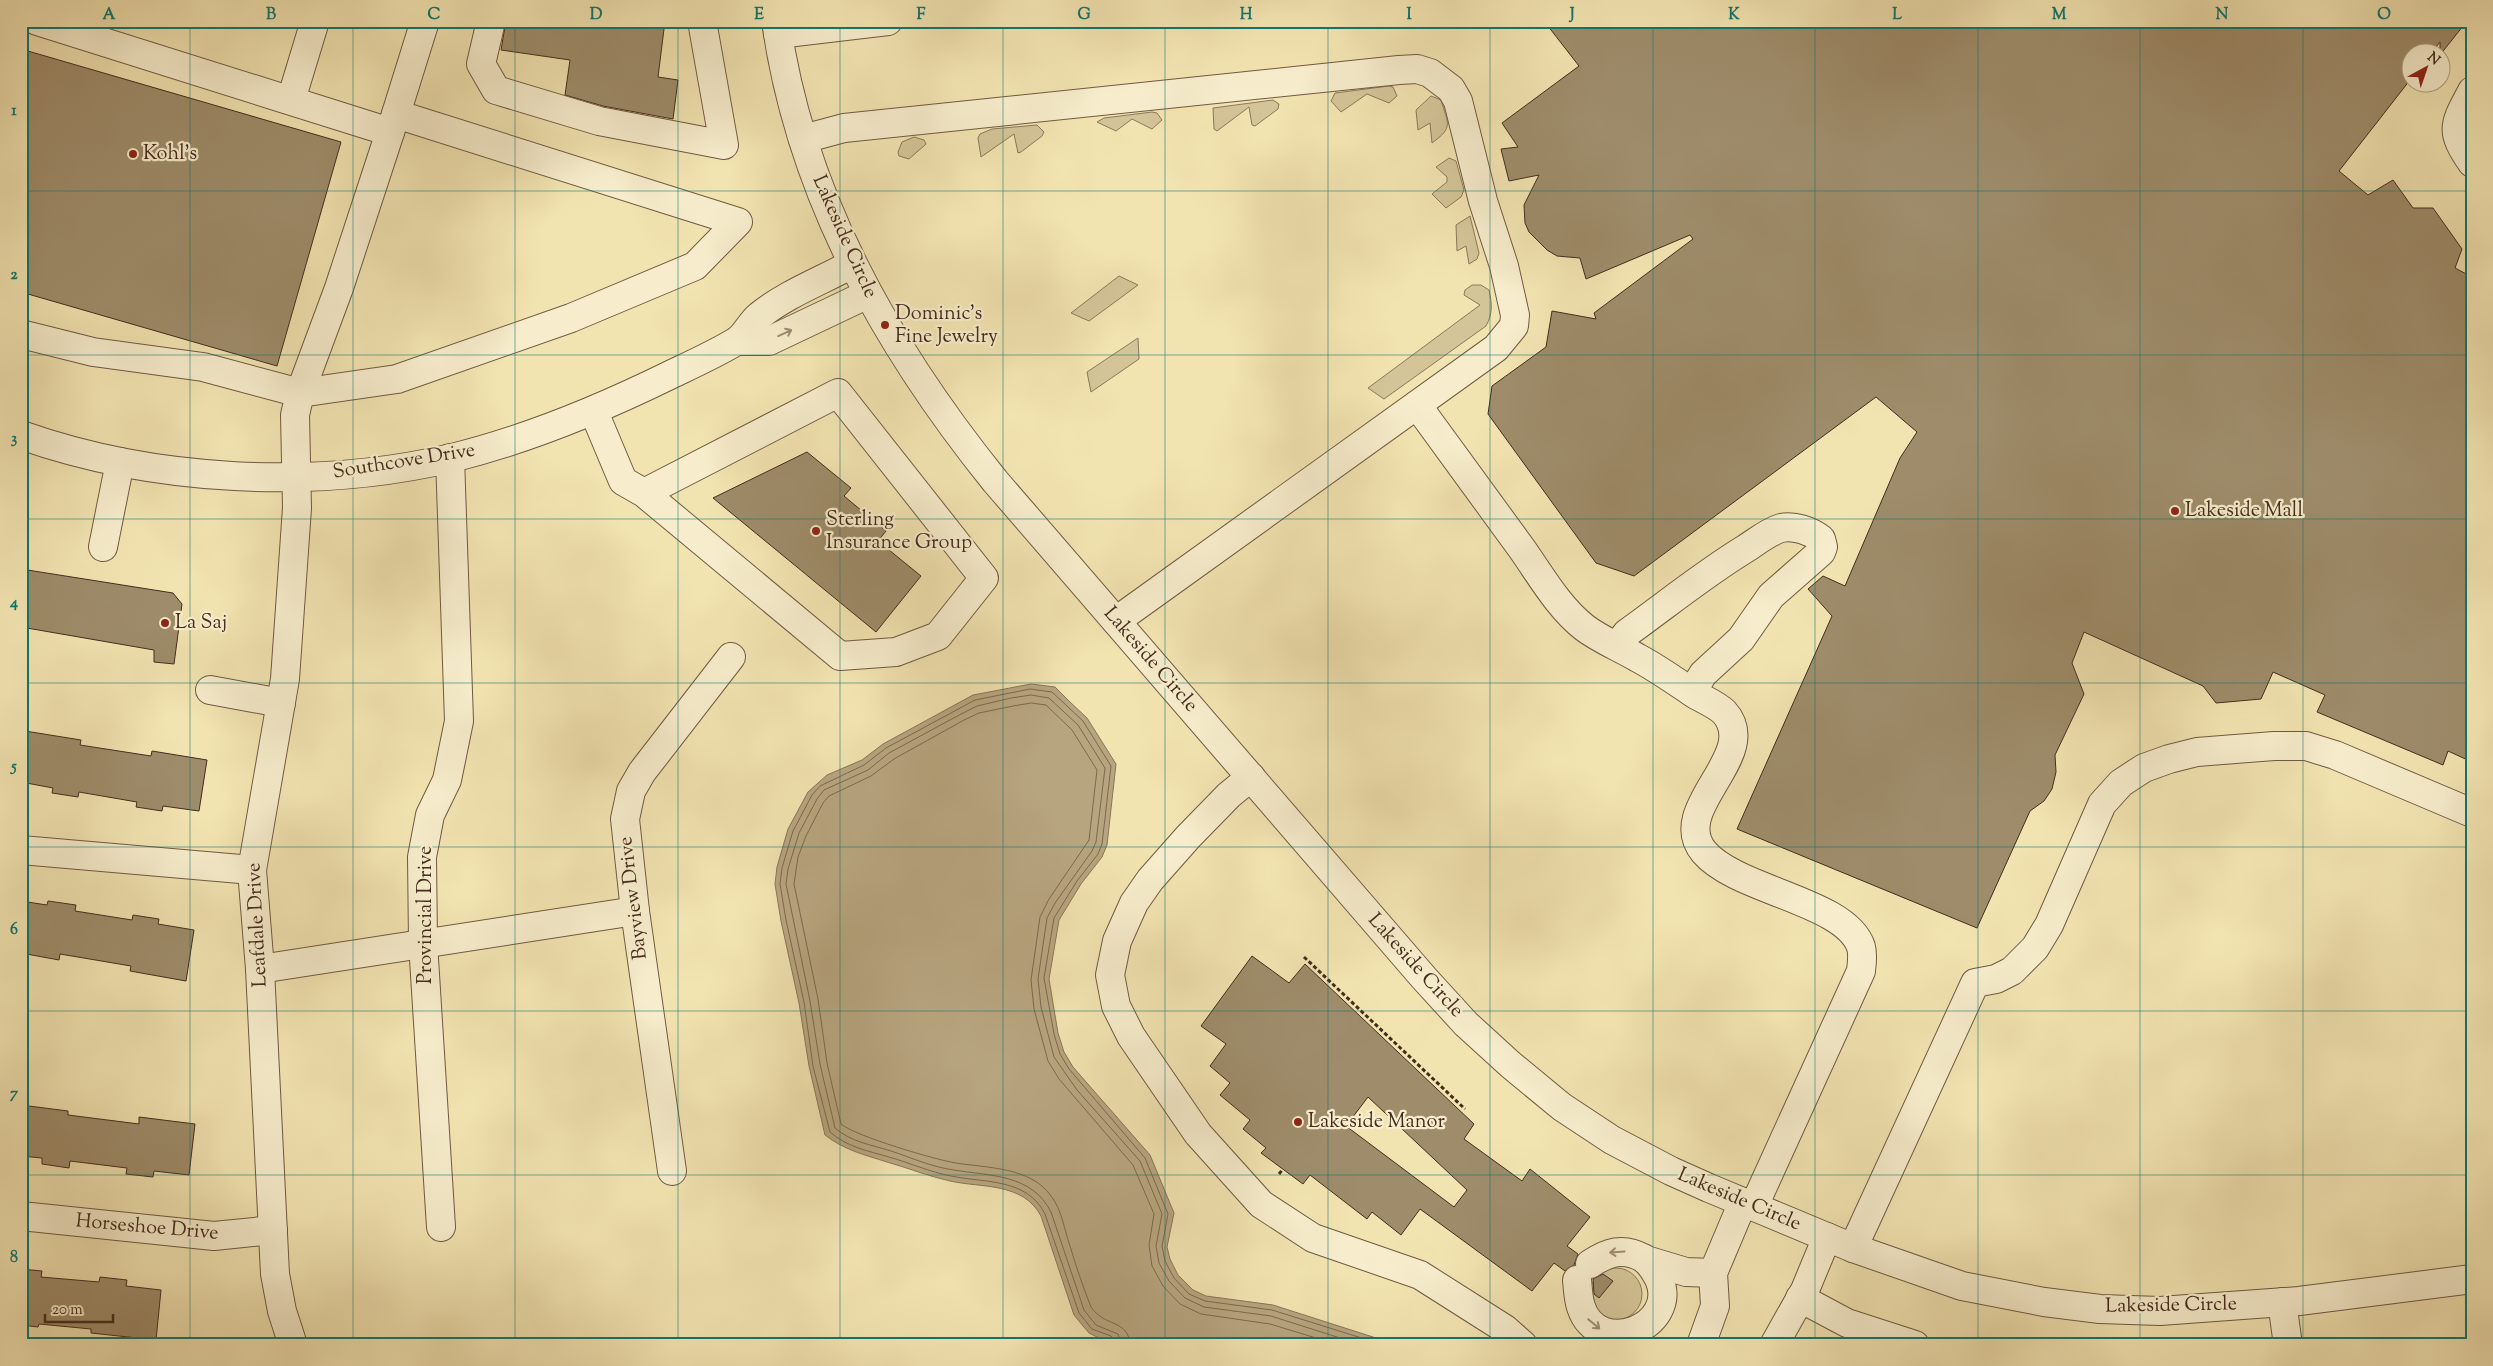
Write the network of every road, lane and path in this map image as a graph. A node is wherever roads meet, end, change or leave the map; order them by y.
1 (37, 21) edge
2 (315, 21) edge
3 (425, 21) edge
4 (492, 21) edge
5 (702, 21) edge
6 (888, 21) edge
7 (777, 27) edge
8 (2472, 91) edge
9 (290, 100) junction
10 (393, 123) junction
11 (803, 139) junction
12 (2472, 163) edge
13 (852, 264) junction
14 (868, 294) junction
15 (21, 334) edge
16 (738, 341) junction
17 (300, 393) junction
18 (1417, 405) junction
19 (594, 412) junction
20 (21, 436) edge
21 (450, 458) junction
22 (120, 462) junction
23 (296, 476) junction
24 (644, 493) junction
25 (103, 547) dead end
26 (1116, 621) junction
27 (1617, 646) junction
28 (731, 657) dead end
29 (210, 690) dead end
30 (1692, 692) junction
31 (281, 703) junction
32 (1251, 777) junction
33 (2472, 813) edge
34 (21, 850) edge
35 (252, 870) junction
36 (634, 911) junction
37 (422, 943) junction
38 (1304, 957) dead end
39 (260, 969) junction
40 (1465, 1109) dead end
41 (1283, 1170) dead end
42 (672, 1171) dead end
43 (1280, 1174) dead end
44 (1748, 1204) junction
45 (21, 1216) edge
46 (441, 1227) dead end
47 (273, 1230) junction
48 (1827, 1236) junction
49 (1853, 1248) junction
50 (1646, 1260) junction
51 (1686, 1272) junction
52 (1713, 1273) junction
53 (2472, 1279) edge
54 (1661, 1296) junction
55 (1800, 1298) junction
56 (2282, 1302) junction
57 (1907, 1344) edge
58 (293, 1345) edge
59 (1523, 1345) edge
60 (1701, 1345) edge
61 (1774, 1345) edge
62 (2288, 1345) edge

1 - 9 street
2 - 9 street
3 - 10 street, Leafdale Drive
4 - 5 street
6 - 7 street
7 - 11 street, Lakeside Circle
8 - 12 street
9 - 10 street
10 - 17 street, Leafdale Drive
10 - 17 street
11 - 13 street, Lakeside Circle
11 - 18 street
13 - 14 street, Lakeside Circle
13 - 16 street, Southcove Drive
16 -> 14 street, Southcove Drive
14 - 26 street, Lakeside Circle
15 - 17 street
16 - 19 street, Southcove Drive
17 - 23 street, Leafdale Drive
18 - 26 street
18 - 27 street
19 - 21 street, Southcove Drive
19 - 24 street
20 - 22 street, Southcove Drive
21 - 23 street, Southcove Drive
21 - 37 street, Provincial Drive
22 - 23 street, Southcove Drive
22 - 25 street
23 - 31 street, Leafdale Drive
24 - 24 street
26 - 32 street, Lakeside Circle
27 - 30 street
27 - 30 street
28 - 36 street, Bayview Drive
29 - 31 street
30 - 44 street
31 - 35 street, Leafdale Drive
32 - 44 street, Lakeside Circle
32 - 59 street
33 - 49 street
34 - 35 street
35 - 39 street, Leafdale Drive
36 - 37 street
36 - 42 street, Bayview Drive
37 - 39 street
37 - 46 street, Provincial Drive
38 - 40 path
39 - 47 street, Leafdale Drive
41 - 43 path
44 - 48 street, Lakeside Circle
44 - 52 street
45 - 47 street, Horseshoe Drive
47 - 58 street, Leafdale Drive
48 - 49 street, Lakeside Circle
48 - 55 street
49 - 56 street, Lakeside Circle
50 - 51 street
50 - 54 street
50 -> 54 street
51 - 52 street
51 - 54 street
52 - 60 street
53 - 56 street, Lakeside Circle
55 - 57 street
55 - 61 street
56 - 62 street

